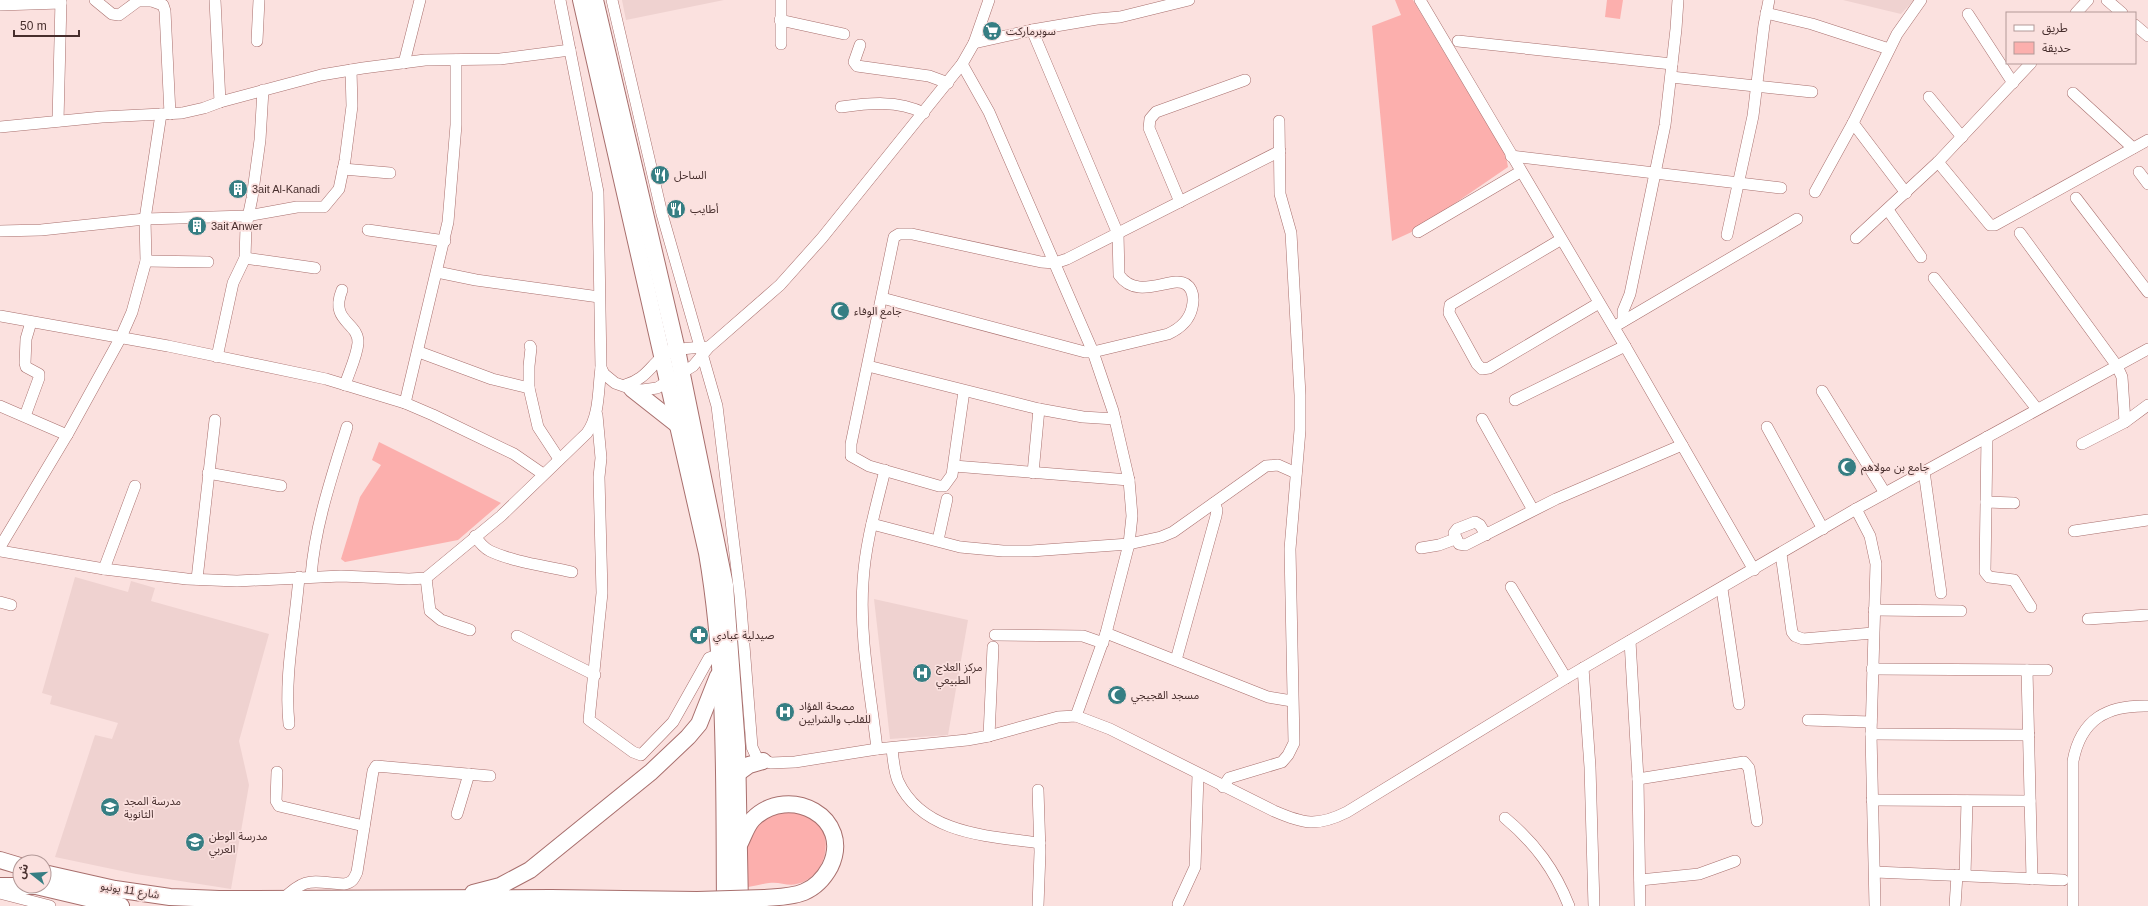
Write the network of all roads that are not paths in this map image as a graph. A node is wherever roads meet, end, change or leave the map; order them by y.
1 (95, 0) edge
2 (149, 0) edge
3 (215, 0) edge
4 (259, 0) edge
5 (420, 0) edge
6 (581, 0) edge
7 (595, 0) edge
8 (612, 0) edge
9 (781, 0) edge
10 (989, 0) edge
11 (1189, 0) edge
12 (1420, 0) edge
13 (1678, 0) edge
14 (1769, 0) edge
15 (1921, 0) edge
16 (2088, 0) edge
17 (2107, 0) edge
18 (61, 2) edge
19 (558, 2) edge
20 (0, 5) edge
21 (2077, 12) edge
22 (2121, 12) edge
23 (1766, 13) junction
24 (1968, 14) dead end
25 (780, 20) junction
26 (2136, 26) edge
27 (1032, 30) junction
28 (844, 34) dead end
29 (2148, 36) edge
30 (257, 40) dead end
31 (1458, 41) dead end
32 (974, 43) junction
33 (781, 44) dead end
34 (860, 45) dead end
35 (1889, 49) junction
36 (570, 50) junction
37 (456, 60) junction
38 (404, 63) junction
39 (962, 64) junction
40 (1672, 64) junction
41 (2030, 64) edge
42 (351, 70) junction
43 (1671, 77) junction
44 (1245, 80) dead end
45 (948, 83) junction
46 (2013, 83) junction
47 (1757, 86) junction
48 (263, 90) junction
49 (1812, 92) dead end
50 (2073, 93) dead end
51 (1929, 97) dead end
52 (220, 102) junction
53 (841, 107) dead end
54 (924, 113) junction
55 (166, 114) junction
56 (58, 121) junction
57 (1279, 122) dead end
58 (1853, 123) junction
59 (0, 127) edge
60 (1962, 137) junction
61 (2148, 140) edge
62 (2133, 148) junction
63 (1280, 151) junction
64 (1511, 156) junction
65 (1938, 162) junction
66 (343, 169) junction
67 (1520, 172) junction
68 (1655, 172) junction
69 (2139, 172) dead end
70 (390, 174) dead end
71 (1739, 182) junction
72 (2148, 184) edge
73 (1781, 188) dead end
74 (1815, 192) dead end
75 (1906, 193) junction
76 (2076, 198) dead end
77 (1180, 202) junction
78 (1888, 210) junction
79 (247, 216) junction
80 (146, 219) junction
81 (1797, 219) dead end
82 (368, 230) dead end
83 (0, 231) edge
84 (1418, 232) dead end
85 (2020, 233) dead end
86 (1118, 234) junction
87 (1727, 235) dead end
88 (1856, 238) dead end
89 (1560, 240) junction
90 (445, 241) junction
91 (1921, 257) dead end
92 (245, 258) junction
93 (146, 261) junction
94 (208, 262) dead end
95 (1055, 263) junction
96 (315, 268) dead end
97 (437, 272) junction
98 (1934, 278) dead end
99 (342, 290) dead end
100 (2148, 292) edge
101 (599, 297) junction
102 (882, 298) junction
103 (1599, 304) junction
104 (0, 316) edge
105 (31, 322) junction
106 (1618, 324) junction
107 (121, 337) junction
108 (530, 346) dead end
109 (1624, 346) junction
110 (2148, 349) edge
111 (677, 350) junction
112 (705, 350) junction
113 (419, 352) junction
114 (1093, 352) junction
115 (217, 357) junction
116 (662, 357) junction
117 (868, 366) junction
118 (2117, 366) junction
119 (601, 368) junction
120 (675, 378) junction
121 (345, 385) junction
122 (628, 387) junction
123 (529, 388) junction
124 (964, 391) junction
125 (1822, 391) dead end
126 (1515, 400) dead end
127 (405, 403) junction
128 (2148, 405) edge
129 (0, 406) edge
130 (1040, 409) junction
131 (2037, 409) junction
132 (596, 410) junction
133 (25, 416) junction
134 (1116, 419) junction
135 (1482, 419) dead end
136 (215, 420) dead end
137 (2125, 422) junction
138 (679, 426) junction
139 (346, 427) dead end
140 (1766, 427) dead end
141 (66, 435) junction
142 (1987, 437) junction
143 (2082, 444) dead end
144 (1682, 445) junction
145 (559, 459) junction
146 (954, 466) junction
147 (885, 470) junction
148 (1924, 471) junction
149 (208, 473) junction
150 (1033, 473) junction
151 (1296, 473) junction
152 (543, 474) junction
153 (1129, 480) junction
154 (135, 486) dead end
155 (281, 486) dead end
156 (1885, 493) junction
157 (947, 500) dead end
158 (1986, 502) junction
159 (1214, 503) junction
160 (2014, 503) dead end
161 (1856, 509) junction
162 (1533, 510) junction
163 (2148, 520) edge
164 (872, 524) junction
165 (1823, 529) junction
166 (2074, 530) dead end
167 (1486, 535) junction
168 (474, 536) junction
169 (1456, 539) junction
170 (938, 540) junction
171 (1129, 544) junction
172 (0, 547) edge
173 (1421, 548) dead end
174 (0, 551) edge
175 (1781, 554) junction
176 (104, 570) junction
177 (1754, 570) junction
178 (572, 572) dead end
179 (311, 576) junction
180 (299, 578) junction
181 (426, 578) junction
182 (197, 579) junction
183 (1511, 587) dead end
184 (1722, 589) junction
185 (1941, 593) dead end
186 (0, 602) edge
187 (11, 605) dead end
188 (2031, 607) dead end
189 (1874, 610) junction
190 (1961, 611) dead end
191 (2148, 615) edge
192 (2088, 619) dead end
193 (470, 630) dead end
194 (1872, 633) junction
195 (995, 635) dead end
196 (517, 636) dead end
197 (1104, 638) junction
198 (1630, 641) junction
199 (993, 647) dead end
200 (718, 656) junction
201 (1176, 660) junction
202 (1583, 668) junction
203 (1872, 669) junction
204 (2027, 670) junction
205 (2047, 670) dead end
206 (720, 673) junction
207 (595, 675) junction
208 (1566, 678) junction
209 (1292, 701) junction
210 (1739, 704) dead end
211 (2148, 706) edge
212 (1076, 716) junction
213 (1808, 720) dead end
214 (1871, 722) junction
215 (289, 724) dead end
216 (1871, 734) junction
217 (2029, 735) junction
218 (989, 736) junction
219 (892, 748) junction
220 (877, 749) junction
221 (763, 761) junction
222 (276, 772) dead end
223 (738, 773) junction
224 (470, 774) junction
225 (1198, 775) junction
226 (490, 776) dead end
227 (1638, 779) junction
228 (1224, 787) junction
229 (1038, 790) dead end
230 (1872, 800) junction
231 (1967, 801) junction
232 (2030, 802) junction
233 (458, 814) dead end
234 (1505, 818) dead end
235 (1757, 821) dead end
236 (364, 826) junction
237 (740, 843) junction
238 (1040, 843) junction
239 (0, 860) edge
240 (1735, 861) dead end
241 (12, 864) edge
242 (1875, 872) junction
243 (52, 875) edge
244 (1961, 875) junction
245 (0, 876) edge
246 (2032, 879) junction
247 (12, 880) edge
248 (1640, 880) junction
249 (2063, 880) dead end
250 (0, 886) edge
251 (12, 886) edge
252 (52, 890) edge
253 (0, 893) edge
254 (282, 900) junction
255 (445, 901) edge
256 (1178, 904) dead end
257 (48, 906) edge
258 (121, 906) edge
259 (725, 906) edge
260 (740, 906) edge
261 (1038, 906) edge
262 (1570, 906) edge
263 (1594, 906) edge
264 (1640, 906) edge
265 (1875, 906) edge
266 (1955, 906) edge
267 (2073, 906) edge

1 - 2 street
2 - 55 street
3 - 52 street
4 - 30 street
5 - 38 street
6 - 116 highway
7 - 111 highway
8 - 112 street
9 - 25 street
10 - 32 street
11 - 27 street
12 - 64 street
13 - 40 street
14 - 23 street
15 - 35 street
16 - 21 street
17 - 22 street
18 - 20 street
18 - 56 street
19 - 36 street
23 - 35 street
23 - 47 street
24 - 46 street
25 - 28 street
25 - 33 street
26 - 29 street
27 - 32 street
27 - 86 street
31 - 40 street
32 - 39 street
34 - 45 street
35 - 58 street
36 - 37 street
36 - 101 street
37 - 38 street
37 - 90 street
38 - 42 street
39 - 45 street
39 - 95 street
40 - 43 street
41 - 46 street
42 - 48 street
42 - 66 street
43 - 47 street
43 - 68 street
44 - 77 street
45 - 54 street
46 - 60 street
47 - 49 street
47 - 71 street
48 - 52 street
48 - 79 street
50 - 62 street
51 - 60 street
52 - 55 street
53 - 54 street
54 - 112 street
55 - 56 street
55 - 80 street
56 - 59 street
57 - 63 street
58 - 74 street
58 - 75 street
60 - 65 street
61 - 62 street
62 - 65 street
63 - 77 street
63 - 151 street
64 - 67 street
64 - 68 street
65 - 75 street
66 - 70 street
66 - 79 street
67 - 84 street
67 - 89 street
68 - 71 street
68 - 106 street
69 - 72 street
71 - 73 street
71 - 87 street
75 - 78 street
76 - 100 street
77 - 86 street
78 - 88 street
78 - 91 street
79 - 80 street
79 - 92 street
80 - 83 street
80 - 93 street
81 - 106 street
82 - 90 street
85 - 118 street
86 - 95 street
86 - 114 street
89 - 103 street
89 - 103 street
90 - 97 street
92 - 96 street
92 - 115 street
93 - 94 street
93 - 107 street
95 - 102 street
95 - 114 street
97 - 101 street
97 - 113 street
98 - 131 street
99 - 121 street
101 - 119 street
102 - 114 street
102 - 117 street
103 - 106 street
104 - 105 street
105 - 107 street
105 - 133 street
106 - 109 street
107 - 115 street
107 - 141 street
108 - 123 street
109 - 126 street
109 - 144 street
110 - 118 street
111 - 112 street
111 - 116 street
111 - 120 highway
112 - 120 street
112 - 221 street
113 - 123 street
113 - 127 street
114 - 134 street
115 - 121 street
116 - 120 highway
116 - 122 street
117 - 124 street
117 - 147 street
118 - 131 street
118 - 137 street
119 - 122 street
119 - 132 street
120 - 122 street
120 - 138 highway
120 - 223 highway
121 - 127 street
122 - 138 highway
123 - 145 street
124 - 130 street
124 - 146 street
125 - 156 street
127 - 152 street
128 - 137 street
129 - 133 street
130 - 134 street
130 - 150 street
131 - 142 street
132 - 145 street
132 - 207 street
133 - 141 street
134 - 153 street
135 - 162 street
136 - 149 street
137 - 143 street
138 - 200 highway
139 - 179 street
140 - 165 street
141 - 172 street
142 - 148 street
142 - 158 street
144 - 162 street
144 - 177 street
145 - 152 street
146 - 147 street
146 - 150 street
147 - 164 street
148 - 156 street
148 - 185 street
149 - 155 street
149 - 182 street
150 - 153 street
151 - 159 street
151 - 209 street
152 - 168 street
153 - 171 street
154 - 176 street
156 - 161 street
157 - 170 street
158 - 160 street
158 - 188 street
159 - 171 street
159 - 201 street
161 - 165 street
161 - 189 street
162 - 167 street
163 - 166 street
164 - 170 street
164 - 220 street
165 - 175 street
167 - 169 street
167 - 169 street
168 - 178 street
168 - 181 street
169 - 173 street
170 - 171 street
171 - 197 street
174 - 176 street
175 - 177 street
175 - 194 street
176 - 182 street
177 - 184 street
179 - 180 street
179 - 181 street
180 - 182 street
180 - 215 street
181 - 193 street
183 - 208 street
184 - 198 street
184 - 210 street
186 - 187 street
189 - 190 street
189 - 194 street
191 - 192 street
194 - 203 street
195 - 197 street
196 - 207 street
197 - 201 street
197 - 212 street
198 - 202 street
198 - 227 street
199 - 218 street
200 - 206 highway
200 - 207 street
201 - 209 street
202 - 208 street
202 - 263 street
203 - 204 street
203 - 214 street
204 - 205 street
204 - 217 street
206 - 255 highway
206 - 259 highway
208 - 228 street
209 - 228 street
211 - 267 street
212 - 218 street
212 - 225 street
213 - 214 street
214 - 216 street
216 - 217 street
216 - 230 street
217 - 232 street
218 - 219 street
219 - 220 street
219 - 238 street
220 - 221 street
221 - 223 highway
222 - 236 street
223 - 237 highway
224 - 226 street
224 - 233 street
224 - 236 street
225 - 228 street
225 - 256 street
227 - 235 street
227 - 248 street
229 - 238 street
230 - 231 street
230 - 242 street
231 - 232 street
231 - 244 street
232 - 246 street
234 - 262 street
236 - 254 street
237 - 255 highway, شارع 11 يونيو, bridge
237 - 260 highway
238 - 261 street
239 - 241 highway
240 - 248 street
242 - 244 street
242 - 265 street
243 - 254 highway, شارع 11 يونيو
244 - 246 street
244 - 266 street
245 - 247 highway
246 - 249 street
248 - 264 street
250 - 251 highway, شارع 11 يونيو
252 - 258 highway, شارع 11 يونيو
253 - 257 street
254 - 255 highway, شارع 11 يونيو

